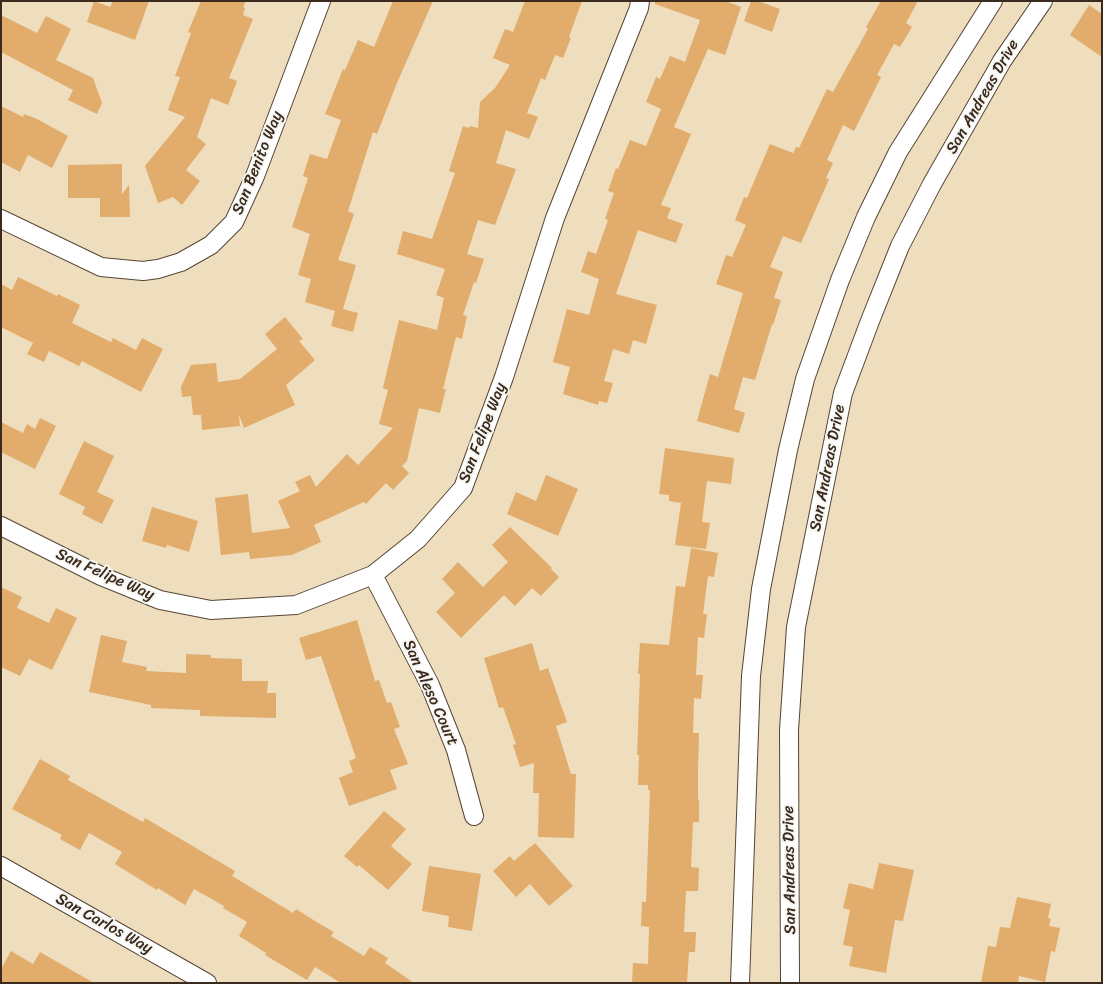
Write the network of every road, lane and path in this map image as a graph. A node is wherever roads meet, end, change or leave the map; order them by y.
1 (321, 1) edge
2 (640, 1) edge
3 (993, 1) edge
4 (1043, 1) edge
5 (1, 219) edge
6 (1, 526) edge
7 (373, 575) junction
8 (474, 816) dead end
9 (1, 866) edge
10 (207, 983) edge
11 (740, 983) edge
12 (790, 983) edge

1 - 5 street, San Benito Way
2 - 7 street, San Felipe Way
3 - 11 street
4 - 12 street, San Andreas Drive
6 - 7 street, San Felipe Way
7 - 8 street, San Aleso Court
9 - 10 street, San Carlos Way

